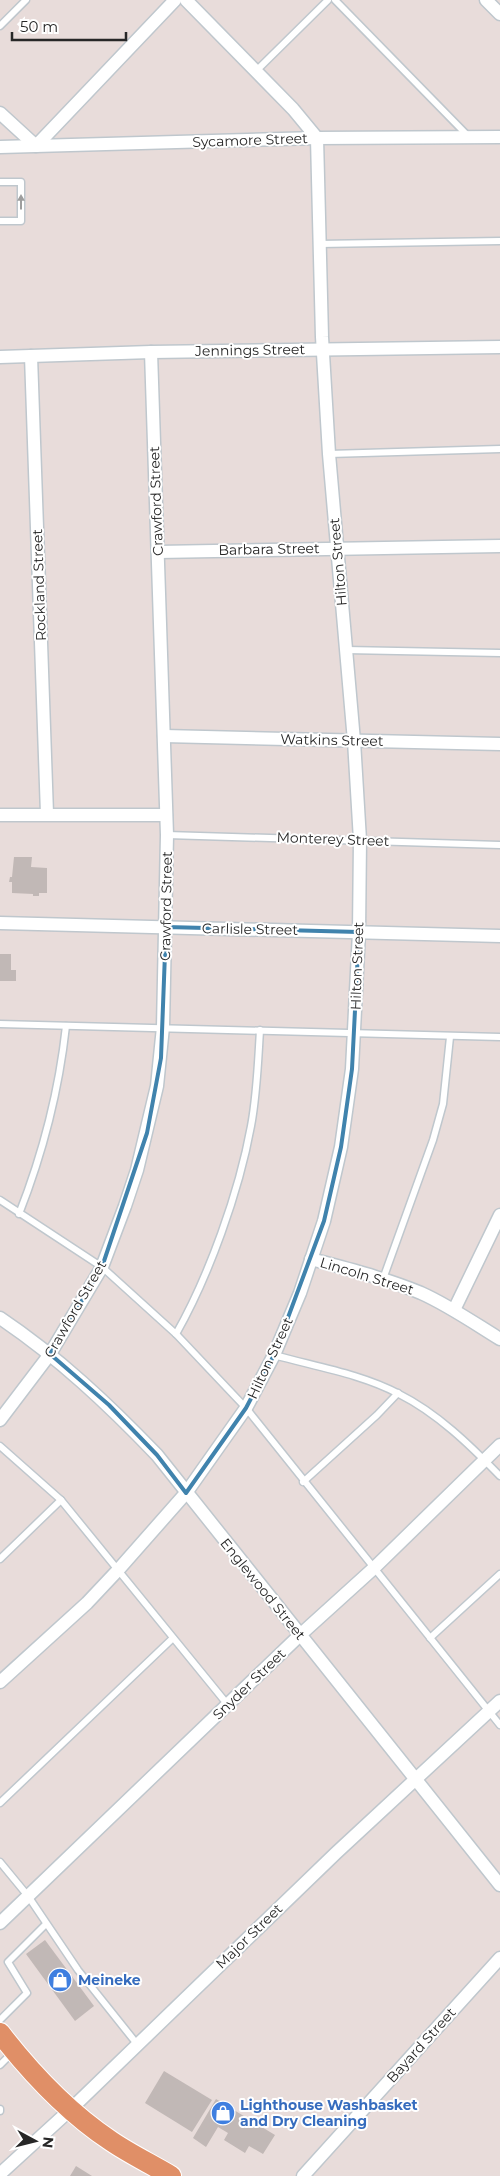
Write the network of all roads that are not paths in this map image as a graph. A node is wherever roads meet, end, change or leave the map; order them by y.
1 (26, 0) edge
2 (175, 0) edge
3 (186, 0) edge
4 (328, 0) edge
5 (335, 0) edge
6 (486, 0) edge
7 (500, 14) edge
8 (0, 26) edge
9 (256, 72) junction
10 (0, 113) edge
11 (470, 137) junction
12 (500, 137) edge
13 (317, 138) junction
14 (36, 146) junction
15 (0, 147) edge
16 (0, 182) edge
17 (0, 222) edge
18 (500, 241) edge
19 (319, 244) junction
20 (500, 347) edge
21 (323, 349) junction
22 (151, 352) junction
23 (32, 356) junction
24 (0, 357) edge
25 (500, 450) edge
26 (329, 454) junction
27 (500, 546) edge
28 (338, 548) junction
29 (158, 552) junction
30 (345, 650) junction
31 (500, 653) edge
32 (164, 736) junction
33 (354, 741) junction
34 (500, 744) edge
35 (0, 814) edge
36 (47, 814) junction
37 (166, 816) junction
38 (167, 835) junction
39 (360, 840) junction
40 (500, 844) edge
41 (0, 923) edge
42 (166, 927) junction
43 (359, 932) junction
44 (500, 936) edge
45 (0, 1024) edge
46 (66, 1026) junction
47 (163, 1027) junction
48 (260, 1030) junction
49 (355, 1033) junction
50 (450, 1037) junction
51 (500, 1037) edge
52 (0, 1200) edge
53 (20, 1214) junction
54 (500, 1215) edge
55 (311, 1260) junction
56 (102, 1267) junction
57 (383, 1279) junction
58 (454, 1310) junction
59 (0, 1318) edge
60 (176, 1334) junction
61 (500, 1339) edge
62 (50, 1354) junction
63 (274, 1354) junction
64 (398, 1393) junction
65 (246, 1408) junction
66 (0, 1420) edge
67 (0, 1446) edge
68 (500, 1446) edge
69 (485, 1460) junction
70 (500, 1476) edge
71 (303, 1482) junction
72 (186, 1493) junction
73 (61, 1500) junction
74 (0, 1559) edge
75 (374, 1568) junction
76 (119, 1569) junction
77 (500, 1574) edge
78 (300, 1635) junction
79 (173, 1638) junction
80 (430, 1638) junction
81 (0, 1682) edge
82 (500, 1701) edge
83 (228, 1705) junction
84 (489, 1711) junction
85 (500, 1725) edge
86 (415, 1780) junction
87 (0, 1803) edge
88 (0, 1862) edge
89 (500, 1885) edge
90 (28, 1896) junction
91 (0, 1923) edge
92 (46, 1924) junction
93 (500, 1958) edge
94 (0, 2020) edge
95 (0, 2033) edge
96 (137, 2044) junction
97 (7, 2058) edge
98 (71, 2109) junction
99 (0, 2174) edge
100 (167, 2175) edge
101 (303, 2176) edge

1 - 8 lane
2 - 14 street
3 - 9 street
4 - 9 lane
5 - 11 lane
6 - 7 street
9 - 13 street
10 - 14 street
11 - 12 street, Sycamore Street
11 - 13 street, Sycamore Street
13 - 14 street, Sycamore Street
13 - 19 street, Hilton Street
14 - 15 street, Sycamore Street
17 -> 16 lane
18 - 19 lane
19 - 21 street, Hilton Street
20 - 21 street, Jennings Street
21 - 22 street, Jennings Street
21 - 26 street, Hilton Street
22 - 23 street, Jennings Street
22 - 29 street, Crawford Street
23 - 24 street, Jennings Street
23 - 36 street, Rockland Street
25 - 26 lane
26 - 28 street, Hilton Street
27 - 28 street, Barbara Street
28 - 29 street, Barbara Street
28 - 30 street, Hilton Street
29 - 32 street, Crawford Street
30 - 31 lane
30 - 33 street, Hilton Street
32 - 33 street, Watkins Street
32 - 37 street, Crawford Street
33 - 34 street, Watkins Street
33 - 39 street, Hilton Street
35 - 36 street
36 - 37 street
37 - 38 street, Crawford Street
38 - 39 lane, Monterey Street
38 - 42 street, Crawford Street
39 - 40 lane, Monterey Street
39 - 43 street, Hilton Street
41 - 42 street, Carlisle Street
42 - 43 street, Carlisle Street
42 - 47 street, Crawford Street
43 - 44 street, Carlisle Street
43 - 49 street, Hilton Street
45 - 46 lane
46 - 47 lane
46 - 53 lane
47 - 48 lane
47 - 56 street, Crawford Street
48 - 49 lane
48 - 60 lane
49 - 50 lane
49 - 55 street, Hilton Street
50 - 51 lane
50 - 57 lane
52 - 53 lane
53 - 56 lane
54 - 58 street
55 - 57 street, Lincoln Street
55 - 63 street, Hilton Street
56 - 60 lane
56 - 62 street, Crawford Street
57 - 58 street, Lincoln Street
58 - 61 street, Lincoln Street
59 - 62 street, Englewood Street
60 - 65 lane
62 - 66 street, Crawford Street
62 - 72 street, Englewood Street
63 - 64 lane
63 - 65 street, Hilton Street
64 - 69 lane
64 - 71 lane
65 - 71 lane
65 - 72 street, Hilton Street
67 - 73 lane
68 - 69 street, Snyder Street
69 - 70 lane
69 - 75 street, Snyder Street
71 - 75 lane
72 - 76 street, Hilton Street
72 - 78 street, Englewood Street
73 - 74 lane
73 - 76 lane
75 - 78 street, Snyder Street
75 - 80 lane
76 - 79 lane
76 - 81 street, Hilton Street
77 - 80 lane
78 - 83 street, Snyder Street
78 - 86 street, Englewood Street
79 - 83 lane
79 - 87 lane
80 - 84 lane
82 - 84 street, Major Street
83 - 90 street, Snyder Street
84 - 85 lane
84 - 86 street, Major Street
86 - 89 street, Englewood Street
86 - 96 street, Major Street
88 - 90 lane
90 - 91 street, Snyder Street
90 - 92 lane
92 - 94 lane
92 - 96 lane
93 - 101 street, Bayard Street
95 - 97 main road
96 - 98 street, Major Street
97 - 98 main road
98 - 99 street, Major Street
98 - 100 main road

